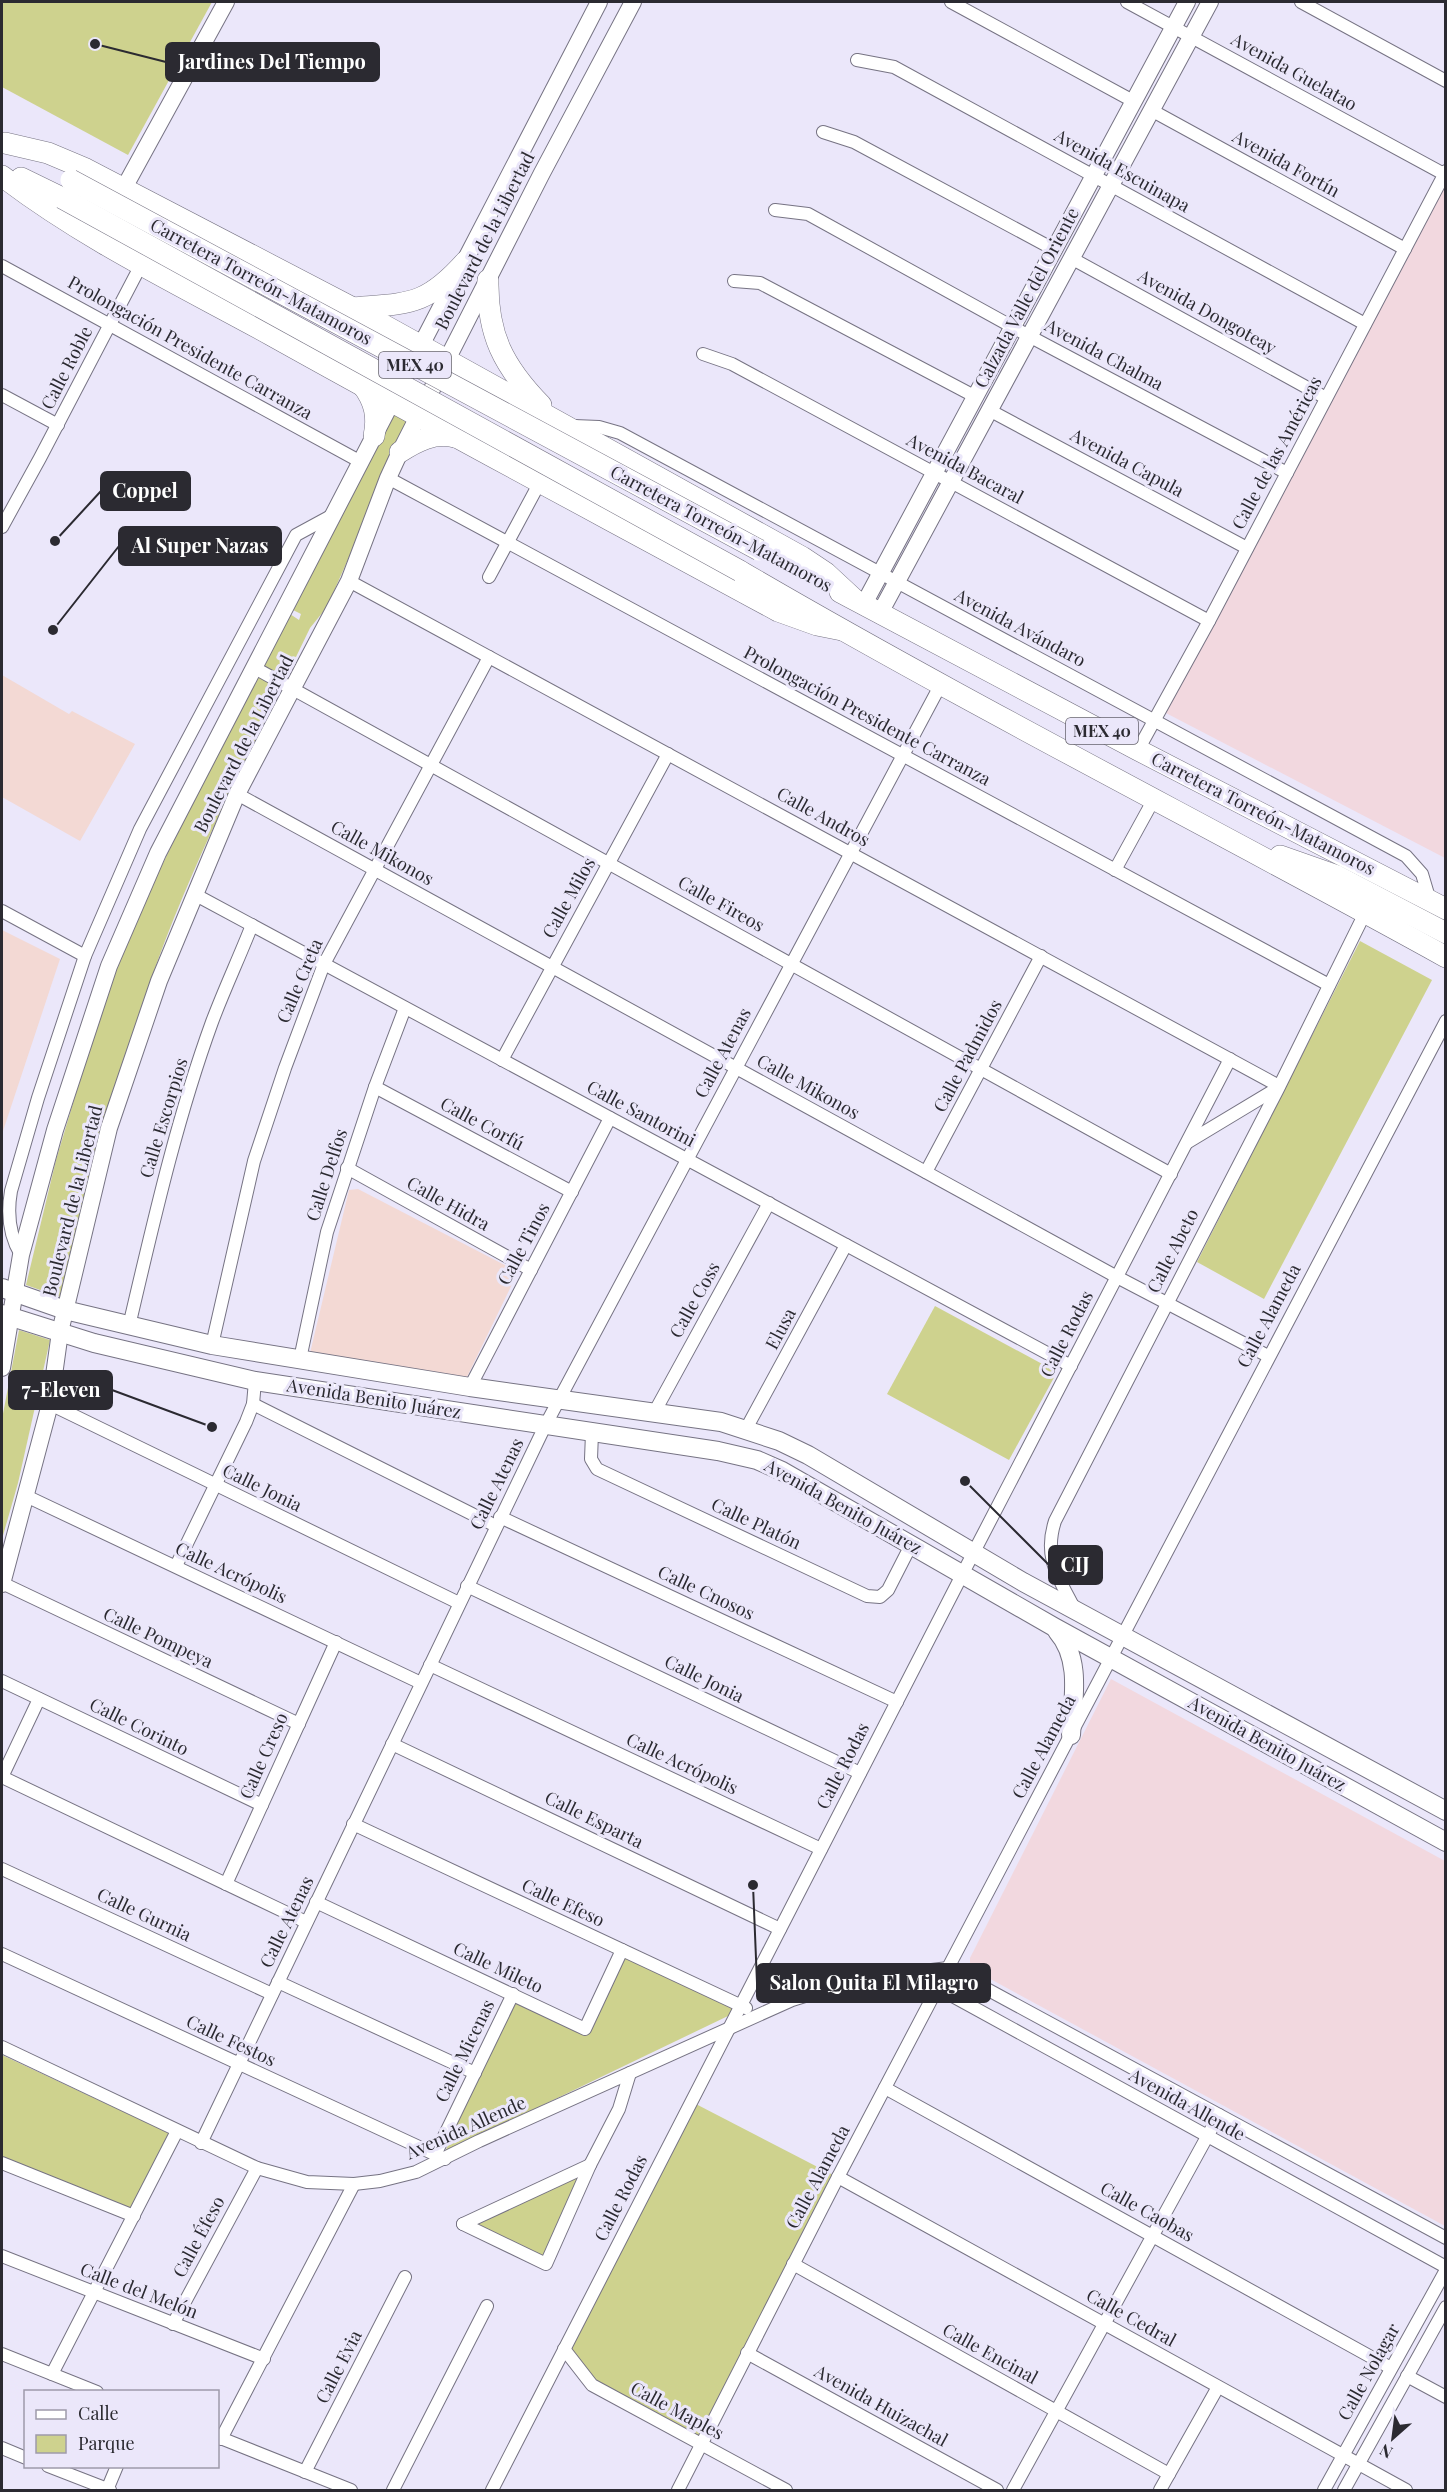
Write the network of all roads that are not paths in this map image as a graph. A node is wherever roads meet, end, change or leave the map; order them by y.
1 (226, 2) edge
2 (599, 2) edge
3 (633, 2) edge
4 (951, 2) edge
5 (1127, 2) edge
6 (1187, 2) edge
7 (1210, 2) edge
8 (1301, 2) edge
9 (1173, 27) junction
10 (1191, 36) junction
11 (857, 60) dead end
12 (1446, 81) edge
13 (1133, 101) junction
14 (1151, 110) junction
15 (823, 132) dead end
16 (3, 142) edge
17 (2, 168) edge
18 (1445, 172) edge
19 (2, 176) edge
20 (1095, 176) junction
21 (1110, 185) junction
22 (124, 188) junction
23 (67, 189) junction
24 (775, 210) dead end
25 (1405, 249) junction
26 (1055, 250) junction
27 (1071, 258) junction
28 (466, 261) junction
29 (142, 263) junction
30 (2, 266) edge
31 (488, 280) junction
32 (734, 281) dead end
33 (360, 312) junction
34 (110, 323) junction
35 (1365, 324) junction
36 (1013, 328) junction
37 (1029, 336) junction
38 (421, 346) junction
39 (703, 354) dead end
40 (447, 360) junction
41 (356, 383) junction
42 (504, 392) junction
43 (2, 395) edge
44 (975, 398) junction
45 (1326, 398) junction
46 (393, 402) junction
47 (989, 410) junction
48 (418, 415) junction
49 (560, 423) junction
50 (58, 425) junction
51 (374, 436) junction
52 (462, 440) junction
53 (400, 452) junction
54 (361, 462) junction
55 (1287, 472) junction
56 (934, 473) junction
57 (388, 478) junction
58 (540, 482) junction
59 (951, 482) junction
60 (331, 516) junction
61 (2, 527) edge
62 (508, 543) junction
63 (1247, 548) junction
64 (881, 573) junction
65 (489, 577) dead end
66 (349, 581) junction
67 (897, 582) junction
68 (866, 605) junction
69 (1209, 621) junction
70 (842, 630) junction
71 (489, 657) junction
72 (253, 667) junction
73 (941, 684) junction
74 (292, 688) junction
75 (1154, 720) junction
76 (1138, 750) junction
77 (668, 754) junction
78 (902, 756) junction
79 (431, 764) junction
80 (237, 794) junction
81 (1154, 799) junction
82 (1245, 846) junction
83 (850, 853) junction
84 (609, 863) junction
85 (375, 870) junction
86 (1115, 870) junction
87 (194, 894) junction
88 (1438, 905) edge
89 (2, 911) edge
90 (1373, 917) junction
91 (252, 925) junction
92 (1446, 933) edge
93 (1446, 949) edge
94 (86, 956) junction
95 (1041, 956) junction
96 (1446, 957) edge
97 (791, 963) junction
98 (324, 964) junction
99 (552, 967) junction
100 (1329, 986) junction
101 (405, 1008) junction
102 (1446, 1021) edge
103 (1230, 1059) junction
104 (502, 1060) junction
105 (735, 1067) junction
106 (981, 1069) junction
107 (375, 1087) junction
108 (1278, 1087) junction
109 (610, 1118) junction
110 (1187, 1143) junction
111 (686, 1159) junction
112 (347, 1168) junction
113 (927, 1173) junction
114 (1171, 1174) junction
115 (572, 1192) junction
116 (769, 1203) junction
117 (846, 1245) junction
118 (21, 1255) junction
119 (531, 1270) junction
120 (1117, 1277) junction
121 (8, 1291) edge
122 (1166, 1303) junction
123 (65, 1310) junction
124 (6, 1316) edge
125 (129, 1326) junction
126 (60, 1332) junction
127 (212, 1345) junction
128 (1268, 1356) junction
129 (300, 1359) junction
130 (1071, 1366) junction
131 (2, 1368) edge
132 (255, 1381) junction
133 (470, 1387) junction
134 (559, 1400) junction
135 (50, 1404) junction
136 (254, 1404) junction
137 (654, 1413) junction
138 (545, 1426) junction
139 (747, 1429) junction
140 (592, 1433) junction
141 (215, 1484) junction
142 (26, 1496) junction
143 (498, 1522) junction
144 (911, 1545) junction
145 (974, 1552) junction
146 (176, 1566) junction
147 (963, 1573) junction
148 (2, 1584) edge
149 (468, 1586) junction
150 (459, 1603) junction
151 (1074, 1610) junction
152 (1054, 1627) junction
153 (1124, 1635) junction
154 (336, 1642) junction
155 (1111, 1659) junction
156 (430, 1665) junction
157 (2, 1681) edge
158 (421, 1683) junction
159 (39, 1699) junction
160 (897, 1702) junction
161 (298, 1724) junction
162 (1071, 1735) junction
163 (392, 1744) junction
164 (860, 1773) junction
165 (2, 1777) edge
166 (262, 1805) junction
167 (1446, 1811) edge
168 (353, 1824) junction
169 (1446, 1842) edge
170 (821, 1849) junction
171 (2, 1869) edge
172 (226, 1884) junction
173 (316, 1902) junction
174 (306, 1922) junction
175 (780, 1929) junction
176 (622, 1950) junction
177 (2, 1954) edge
178 (948, 1968) junction
179 (913, 1972) junction
180 (278, 1982) junction
181 (938, 1988) junction
182 (272, 1994) junction
183 (513, 1995) junction
184 (740, 2005) junction
185 (758, 2014) junction
186 (728, 2030) junction
187 (2, 2047) edge
188 (239, 2064) junction
189 (475, 2073) junction
190 (630, 2073) junction
191 (885, 2088) junction
192 (1220, 2115) junction
193 (177, 2131) junction
194 (1208, 2136) junction
195 (201, 2143) junction
196 (440, 2157) junction
197 (2, 2163) edge
198 (591, 2165) junction
199 (257, 2168) junction
200 (838, 2176) junction
201 (354, 2184) junction
202 (134, 2216) junction
203 (1153, 2236) junction
204 (1446, 2238) edge
205 (2, 2256) edge
206 (793, 2264) junction
207 (1446, 2269) edge
208 (405, 2277) dead end
209 (94, 2292) junction
210 (487, 2306) dead end
211 (1446, 2307) edge
212 (174, 2324) junction
213 (1105, 2324) junction
214 (564, 2349) junction
215 (747, 2353) junction
216 (2, 2354) edge
217 (264, 2359) junction
218 (1391, 2368) junction
219 (52, 2374) junction
220 (1407, 2376) junction
221 (1218, 2387) junction
222 (95, 2390) edge
223 (1446, 2397) edge
224 (1056, 2411) junction
225 (219, 2438) edge
226 (700, 2443) junction
227 (2, 2448) edge
228 (1343, 2456) junction
229 (24, 2457) edge
230 (1359, 2464) junction
231 (53, 2468) edge
232 (116, 2468) edge
233 (305, 2472) junction
234 (1170, 2474) junction
235 (108, 2490) edge
236 (351, 2490) edge
237 (393, 2490) edge
238 (492, 2490) edge
239 (678, 2490) edge
240 (786, 2490) edge
241 (997, 2490) edge
242 (1013, 2490) edge
243 (1161, 2490) edge
244 (1324, 2490) edge
245 (1344, 2490) edge
246 (1406, 2490) edge

1 - 22 main road
2 - 28 main road, Boulevard de la Libertad
3 - 31 main road, Boulevard de la Libertad
4 - 13 street
5 - 9 street, Avenida Guelatao
6 - 9 main road, Calzada Valle del Oriente
7 - 10 main road, Calzada Valle del Oriente
8 - 12 street
9 - 10 street, Avenida Guelatao
9 - 13 main road, Calzada Valle del Oriente
10 - 14 main road, Calzada Valle del Oriente
10 - 18 street, Avenida Guelatao
11 - 20 street, Avenida Escuinapa
13 - 20 main road, Calzada Valle del Oriente
14 - 21 main road, Calzada Valle del Oriente
14 - 25 street, Avenida Fortín
15 - 26 street
16 - 22 highway
16 - 23 highway, Carretera Torreón-Matamoros / MEX 40
17 - 23 highway, MEX 40
18 - 25 street, Calle de las Américas
19 - 29 highway
20 - 21 street, Avenida Escuinapa
20 - 26 main road, Calzada Valle del Oriente
21 - 27 main road, Calzada Valle del Oriente
21 - 35 street, Avenida Escuinapa
22 - 33 highway
23 - 68 highway, Carretera Torreón-Matamoros / MEX 40, bridge
23 - 70 highway, MEX 40, bridge
24 - 36 street, Avenida Chalma
25 - 35 street, Calle de las Américas
26 - 36 main road, Calzada Valle del Oriente
27 - 37 main road, Calzada Valle del Oriente
27 - 45 street, Avenida Dongoteay
28 - 33 highway
28 - 38 main road, Boulevard de la Libertad
29 - 34 street, Calle Roble
29 - 41 highway
30 - 34 street, Prolongación Presidente Carranza
31 - 40 main road, Boulevard de la Libertad
31 - 49 highway
32 - 44 street
33 - 38 highway
33 - 41 highway
34 - 50 street, Calle Roble
34 - 54 street, Prolongación Presidente Carranza
35 - 45 street, Calle de las Américas
36 - 37 street, Avenida Chalma
36 - 44 main road, Calzada Valle del Oriente
37 - 47 main road, Calzada Valle del Oriente
37 - 55 street, Avenida Chalma
38 - 40 highway
38 - 46 main road, Boulevard de la Libertad
39 - 56 street, Avenida Bacaral
40 - 42 highway
40 - 48 main road, Boulevard de la Libertad
41 - 46 highway
41 - 51 highway
42 - 49 highway
42 - 52 highway
43 - 50 street
44 - 56 main road, Calzada Valle del Oriente
45 - 55 street, Calle de las Américas
46 - 48 highway
46 - 51 main road, Boulevard de la Libertad
47 - 59 main road, Calzada Valle del Oriente
47 - 63 street, Avenida Capula
48 - 52 highway
48 - 53 main road, Boulevard de la Libertad
49 - 64 street, Avenida Avándaro
49 - 68 highway
50 - 61 street, Calle Roble
51 - 54 main road, Boulevard de la Libertad
52 - 53 highway
52 - 58 highway
53 - 57 main road, Boulevard de la Libertad
54 - 60 main road, Boulevard de la Libertad
55 - 63 street, Calle de las Américas
56 - 59 street, Avenida Bacaral
56 - 64 main road, Calzada Valle del Oriente
57 - 62 street, Prolongación Presidente Carranza
57 - 66 main road, Boulevard de la Libertad
58 - 62 street
58 - 70 highway
59 - 67 main road, Calzada Valle del Oriente
59 - 69 street, Avenida Bacaral
60 - 72 main road, Boulevard de la Libertad
60 - 94 street
62 - 65 street
62 - 78 street, Prolongación Presidente Carranza
63 - 69 street, Calle de las Américas
64 - 67 street, Avenida Avándaro
64 - 68 main road, Calzada Valle del Oriente
66 - 71 street, Calle Andros
66 - 74 main road, Boulevard de la Libertad
67 - 68 main road, Calzada Valle del Oriente
67 - 75 street, Avenida Avándaro
68 - 76 highway, Carretera Torreón-Matamoros / MEX 40
69 - 75 street, Calle de las Américas
70 - 73 highway, MEX 40
71 - 77 street, Calle Andros
71 - 79 street, Calle Creta
72 - 74 street, Calle Fireos
72 - 118 main road, Boulevard de la Libertad
73 - 78 street, Calle Atenas
73 - 81 highway, MEX 40
74 - 79 street, Calle Fireos
74 - 80 main road, Boulevard de la Libertad
75 - 76 street, Calle de las Américas
75 - 88 street, Avenida Avándaro
76 - 88 highway, Carretera Torreón-Matamoros / MEX 40
77 - 83 street, Calle Andros
77 - 84 street, Calle Milos
78 - 83 street, Calle Atenas
78 - 86 street, Prolongación Presidente Carranza
79 - 84 street, Calle Fireos
79 - 85 street, Calle Creta
80 - 85 street, Calle Mikonos
80 - 87 main road, Boulevard de la Libertad
81 - 82 highway, MEX 40
81 - 86 street
82 - 90 highway, MEX 40
82 - 92 highway
83 - 95 street, Calle Andros
83 - 97 street, Calle Atenas
84 - 97 street, Calle Fireos
84 - 99 street, Calle Milos
85 - 98 street, Calle Creta
85 - 99 street, Calle Mikonos
86 - 100 street, Prolongación Presidente Carranza
87 - 91 street, Calle Santorini
87 - 123 main road, Boulevard de la Libertad
89 - 94 street
90 - 93 highway
90 - 96 highway, MEX 40
90 - 100 street, Calle Abeto
91 - 98 street, Calle Santorini
91 - 125 street, Calle Escorpios
94 - 118 street
95 - 103 street, Calle Andros
95 - 106 street, Calle Padmidos
97 - 105 street, Calle Atenas
97 - 106 street, Calle Fireos
98 - 101 street, Calle Santorini
98 - 127 street, Calle Creta
99 - 104 street, Calle Milos
99 - 105 street, Calle Mikonos
100 - 108 street, Calle Abeto
101 - 104 street, Calle Santorini
101 - 107 street, Calle Delfos
102 - 128 street, Calle Alameda
103 - 108 street, Calle Andros
103 - 110 street, Calle Rodas
104 - 109 street, Calle Santorini
105 - 111 street, Calle Atenas
105 - 113 street, Calle Mikonos
106 - 113 street, Calle Padmidos
106 - 114 street, Calle Fireos
107 - 112 street, Calle Delfos
107 - 115 street, Calle Corfú
108 - 110 street
108 - 122 street, Calle Abeto
109 - 111 street, Calle Santorini
109 - 115 street, Calle Tinos
110 - 114 street, Calle Rodas
111 - 116 street, Calle Santorini
111 - 134 street, Calle Atenas
112 - 119 street, Calle Hidra
112 - 129 street, Calle Delfos
113 - 120 street, Calle Mikonos
114 - 120 street, Calle Rodas
115 - 119 street, Calle Tinos
116 - 117 street, Calle Santorini
116 - 137 street, Calle Coss
117 - 130 street, Calle Santorini
117 - 139 street, Elusa
118 - 121 main road, Boulevard de la Libertad
119 - 133 street, Calle Tinos
120 - 122 street, Calle Mikonos
120 - 130 street, Calle Rodas
121 - 123 main road, Avenida Benito Juárez
121 - 124 main road, Boulevard de la Libertad
122 - 128 street, Calle Mikonos
122 - 151 street, Calle Abeto
123 - 125 main road, Avenida Benito Juárez
123 - 126 main road, Boulevard de la Libertad
124 - 126 main road, Avenida Benito Juárez
124 - 131 main road, Boulevard de la Libertad
125 - 127 main road, Avenida Benito Juárez
126 - 132 main road, Avenida Benito Juárez
126 - 135 main road, Boulevard de la Libertad
127 - 129 main road, Avenida Benito Juárez
128 - 153 street, Calle Alameda
129 - 133 main road, Avenida Benito Juárez
130 - 145 street, Calle Rodas
132 - 136 street
132 - 138 main road, Avenida Benito Juárez
133 - 134 main road, Avenida Benito Juárez
134 - 137 main road, Avenida Benito Juárez
134 - 138 street, Calle Atenas
135 - 141 street, Calle Jonia
135 - 142 main road, Boulevard de la Libertad
136 - 141 street
136 - 143 street, Calle Cnosos
137 - 139 main road, Avenida Benito Juárez
138 - 140 main road, Avenida Benito Juárez
138 - 143 street, Calle Atenas
139 - 145 main road, Avenida Benito Juárez
140 - 144 main road, Avenida Benito Juárez
140 - 144 street, Calle Platón
141 - 146 street
141 - 150 street, Calle Jonia
142 - 146 street, Calle Acrópolis
142 - 148 main road, Boulevard de la Libertad
143 - 149 street, Calle Atenas
143 - 160 street, Calle Cnosos
144 - 147 main road, Avenida Benito Juárez
145 - 147 street, Calle Rodas
145 - 151 main road, Avenida Benito Juárez
146 - 154 street, Calle Acrópolis
147 - 152 main road, Avenida Benito Juárez
147 - 160 street, Calle Rodas
148 - 161 street, Calle Pompeya
149 - 150 street, Calle Atenas
149 - 164 street, Calle Jonia
150 - 156 street, Calle Atenas
151 - 153 main road, Avenida Benito Juárez
152 - 155 main road, Avenida Benito Juárez
152 - 162 main road
153 - 155 street, Calle Alameda
153 - 167 main road, Avenida Benito Juárez
154 - 158 street, Calle Acrópolis
154 - 161 street, Calle Creso
155 - 162 street, Calle Alameda
155 - 169 main road, Avenida Benito Juárez
156 - 158 street, Calle Atenas
156 - 170 street, Calle Acrópolis
157 - 159 street, Calle Corinto
158 - 163 street, Calle Atenas
159 - 165 street
159 - 166 street, Calle Corinto
160 - 164 street, Calle Rodas
161 - 166 street, Calle Creso
162 - 178 street, Calle Alameda
163 - 168 street, Calle Atenas
163 - 175 street, Calle Esparta
164 - 170 street, Calle Rodas
165 - 172 street
166 - 172 street, Calle Creso
168 - 173 street, Calle Atenas
168 - 176 street, Calle Efeso
170 - 175 street, Calle Rodas
171 - 182 street, Calle Gurnia
172 - 174 street
173 - 174 street, Calle Atenas
173 - 183 street, Calle Mileto
174 - 180 street, Calle Atenas
175 - 184 street, Calle Rodas
176 - 183 street, Calle Mileto
176 - 184 street, Calle Efeso
177 - 188 street, Calle Festos
178 - 179 street, Avenida Allende
178 - 181 street, Calle Alameda
178 - 192 street, Avenida Allende
179 - 181 street, Avenida Allende
179 - 185 street, Avenida Allende
180 - 182 street, Calle Atenas
180 - 189 street
181 - 191 street, Calle Alameda
181 - 194 street, Avenida Allende
182 - 188 street, Calle Atenas
183 - 189 street, Calle Micenas
184 - 185 street, Calle Efeso
184 - 186 street, Calle Rodas
185 - 186 street, Avenida Allende
186 - 190 street, Avenida Allende
186 - 214 street, Calle Rodas
187 - 193 street, Avenida Allende
188 - 195 street, Calle Atenas
188 - 196 street, Calle Festos
189 - 196 street, Calle Micenas
190 - 196 street, Avenida Allende
190 - 198 street
191 - 200 street, Calle Alameda
191 - 203 street, Calle Caobas
192 - 194 street
192 - 204 street, Avenida Allende
193 - 195 street, Avenida Allende
193 - 202 street
194 - 203 street
194 - 207 street, Avenida Allende
195 - 199 street, Avenida Allende
196 - 201 street, Avenida Allende
197 - 202 street
198 - 198 street
199 - 201 street, Avenida Allende
199 - 212 street, Calle Éfeso
200 - 206 street, Calle Alameda
200 - 213 street, Calle Cedral
201 - 217 street
202 - 209 street
203 - 213 street
203 - 218 street, Calle Caobas
205 - 209 street, Calle del Melón
206 - 215 street, Calle Alameda
206 - 224 street, Calle Encinal
207 - 218 street, Calle Nolagar
208 - 233 street, Calle Evia
209 - 212 street, Calle del Melón
209 - 219 street
210 - 237 street
211 - 220 street, Calle Nolagar
212 - 217 street, Calle del Melón
213 - 221 street, Calle Cedral
213 - 224 street
214 - 226 street, Calle Maples
214 - 238 street, Calle Rodas
215 - 226 street, Calle Alameda
215 - 241 street, Avenida Huizachal
216 - 219 street
217 - 225 street
218 - 228 street, Calle Nolagar
219 - 222 street
220 - 223 street
220 - 230 street, Calle Nolagar
221 - 228 street, Calle Cedral
221 - 234 street
224 - 234 street, Calle Encinal
224 - 242 street
225 - 233 street
226 - 239 street, Calle Alameda
226 - 240 street, Calle Maples
227 - 229 street
228 - 230 street, Calle Cedral
228 - 244 street, Calle Nolagar
230 - 245 street, Calle Nolagar
230 - 246 street, Calle Cedral
231 - 235 street
232 - 235 street
233 - 236 street
234 - 243 street

